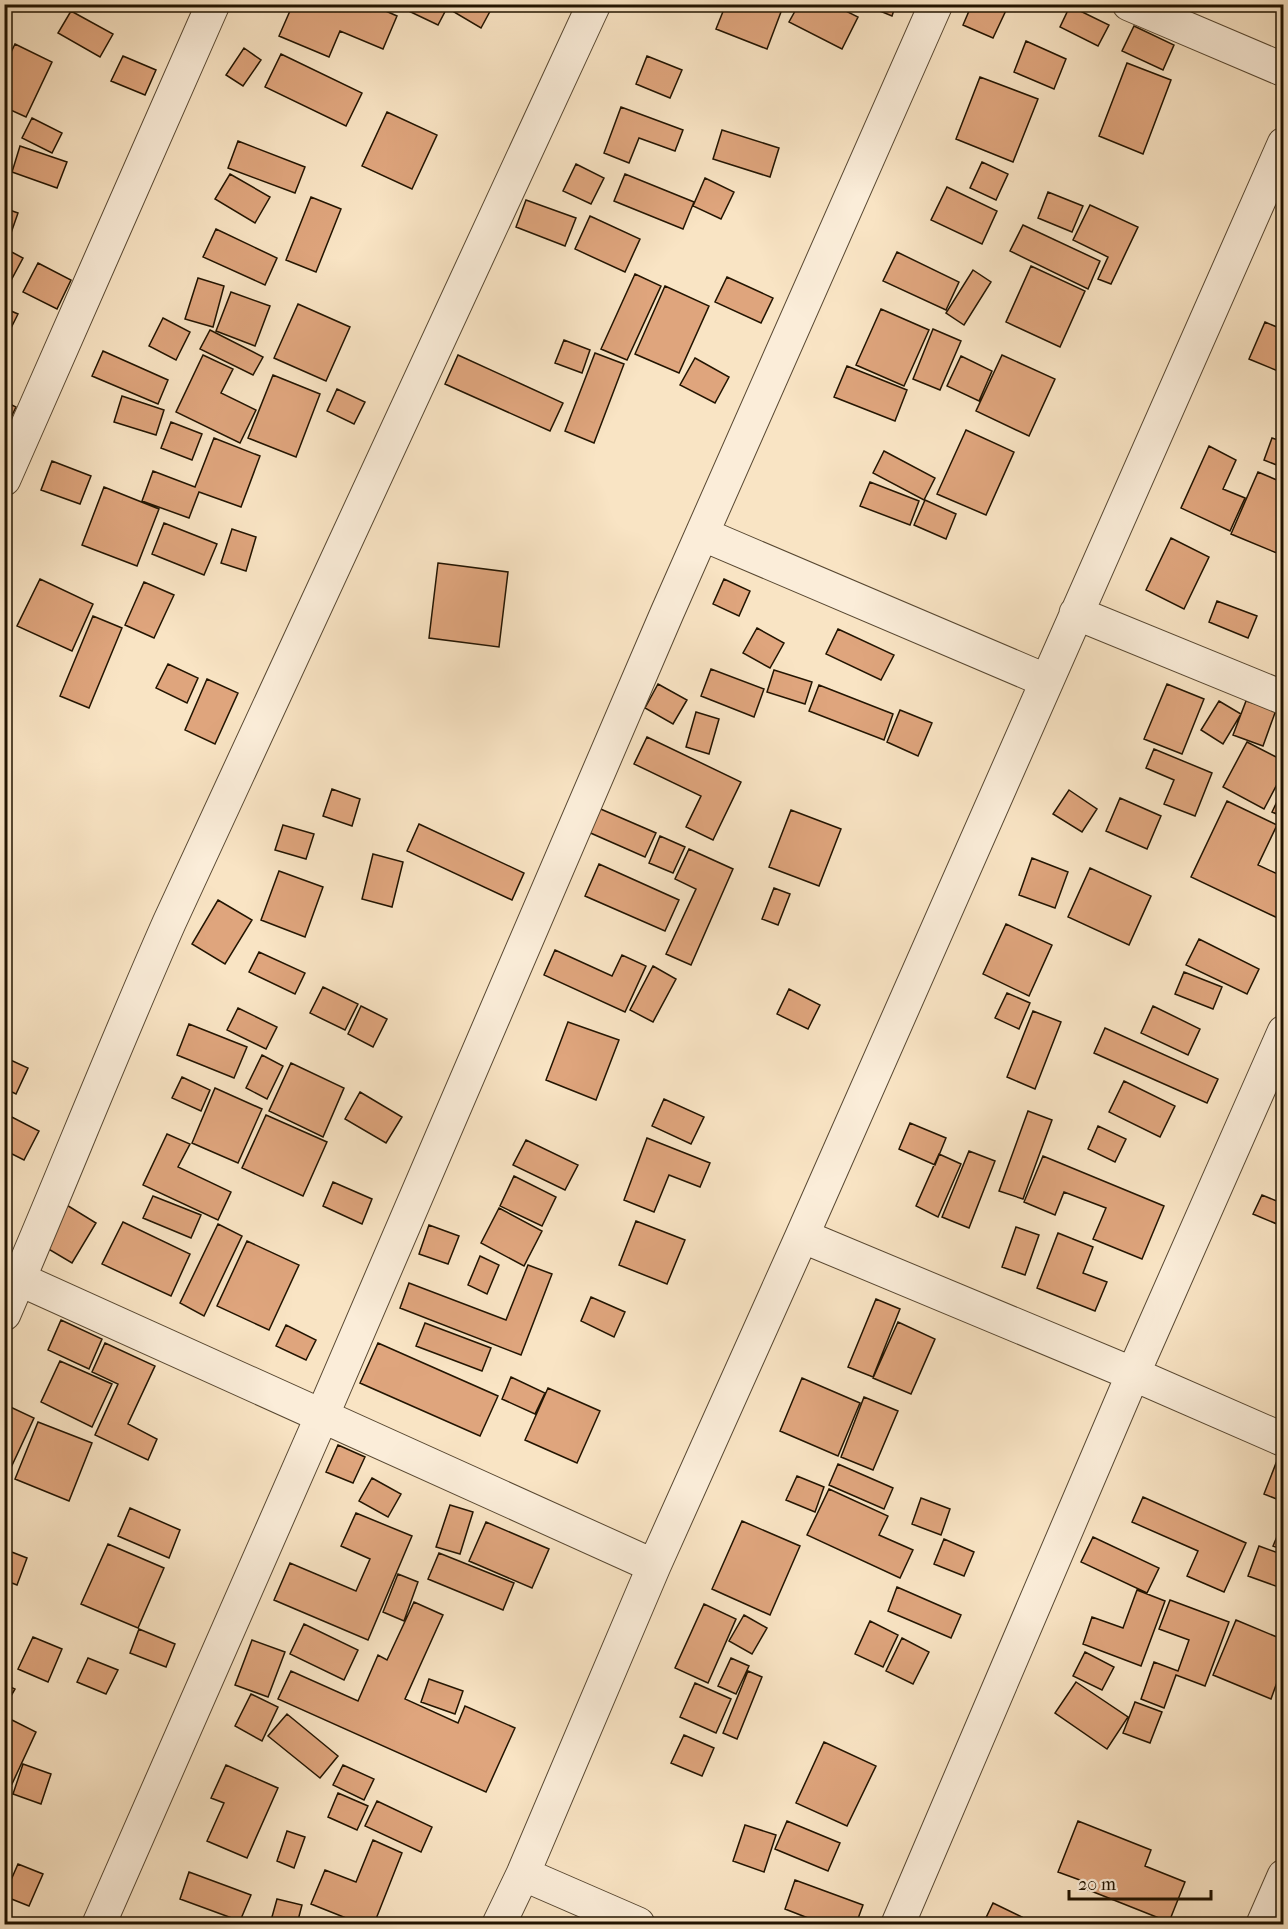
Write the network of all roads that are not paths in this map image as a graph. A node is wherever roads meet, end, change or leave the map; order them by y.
1 (213, 4) edge
2 (594, 4) edge
3 (936, 4) edge
4 (1129, 4) edge
5 (1284, 70) edge
6 (1284, 144) edge
7 (4, 479) edge
8 (702, 534) junction
9 (1076, 613) junction
10 (1047, 681) junction
11 (1284, 698) edge
12 (1284, 1032) edge
13 (802, 1236) junction
14 (19, 1279) junction
15 (4, 1314) edge
16 (1133, 1374) junction
17 (322, 1416) junction
18 (1284, 1440) edge
19 (654, 1566) junction
20 (523, 1874) junction
21 (1284, 1876) edge
22 (99, 1924) edge
23 (500, 1924) edge
24 (638, 1924) edge
25 (898, 1924) edge
26 (1263, 1924) edge

1 - 7 street
2 - 14 street
3 - 8 street
4 - 5 street
6 - 9 street
8 - 10 street
8 - 17 street
9 - 10 street
9 - 11 street
10 - 13 street
12 - 16 street
13 - 16 street
13 - 19 street
14 - 15 street
14 - 17 street
16 - 18 street
16 - 25 street
17 - 19 street
17 - 22 street
19 - 20 street
20 - 23 street
20 - 24 street
21 - 26 street

